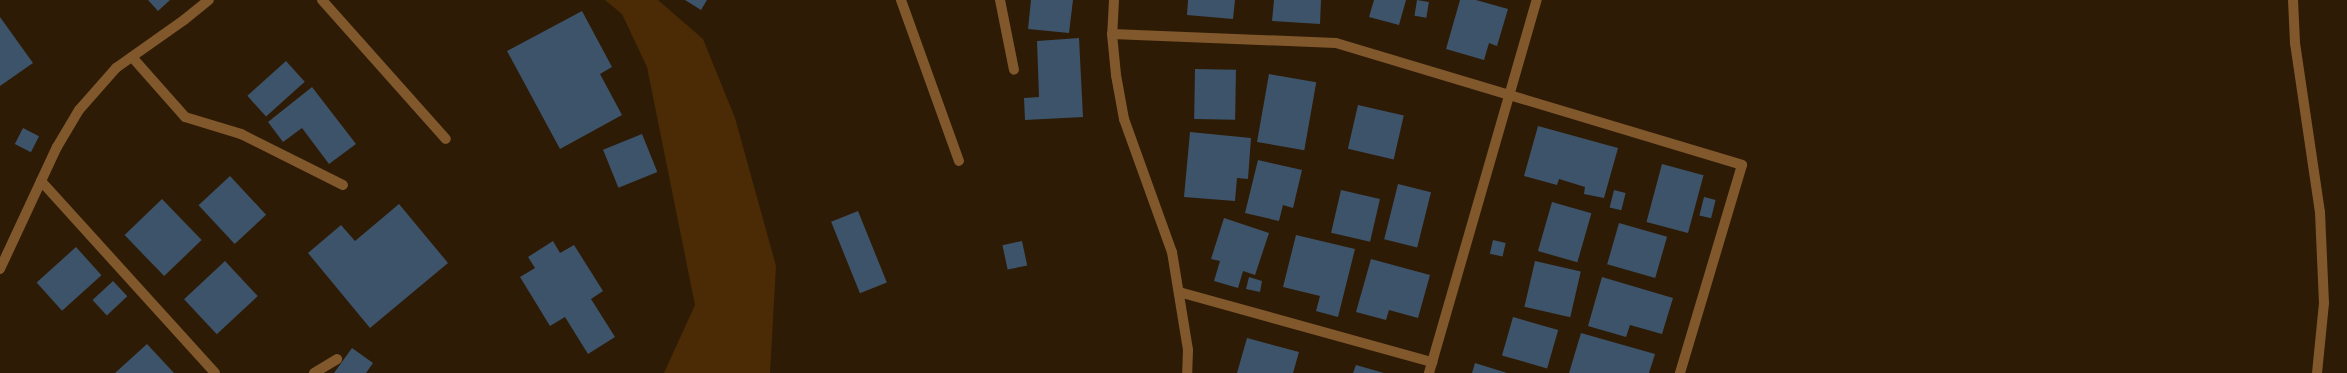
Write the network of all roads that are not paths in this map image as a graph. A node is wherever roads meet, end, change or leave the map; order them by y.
1 (209, 0) edge
2 (322, 0) edge
3 (901, 0) edge
4 (1000, 0) edge
5 (1114, 0) edge
6 (1537, 0) edge
7 (2293, 0) edge
8 (1112, 34) junction
9 (132, 56) junction
10 (1014, 70) dead end
11 (1508, 95) junction
12 (446, 139) dead end
13 (959, 161) dead end
14 (42, 180) junction
15 (343, 185) dead end
16 (0, 269) edge
17 (1179, 292) junction
18 (337, 359) dead end
19 (1432, 362) junction
20 (215, 373) edge
21 (314, 373) edge
22 (1187, 373) edge
23 (1429, 373) edge
24 (1680, 373) edge
25 (2317, 373) edge

1 - 9 street
2 - 12 street
3 - 13 street
4 - 10 street
5 - 8 street
6 - 11 street
7 - 25 street
8 - 11 street
8 - 17 street
9 - 14 street
9 - 15 street
11 - 19 street
11 - 24 street
14 - 16 street
14 - 20 street
17 - 19 street
17 - 22 street
18 - 21 street
19 - 23 street

